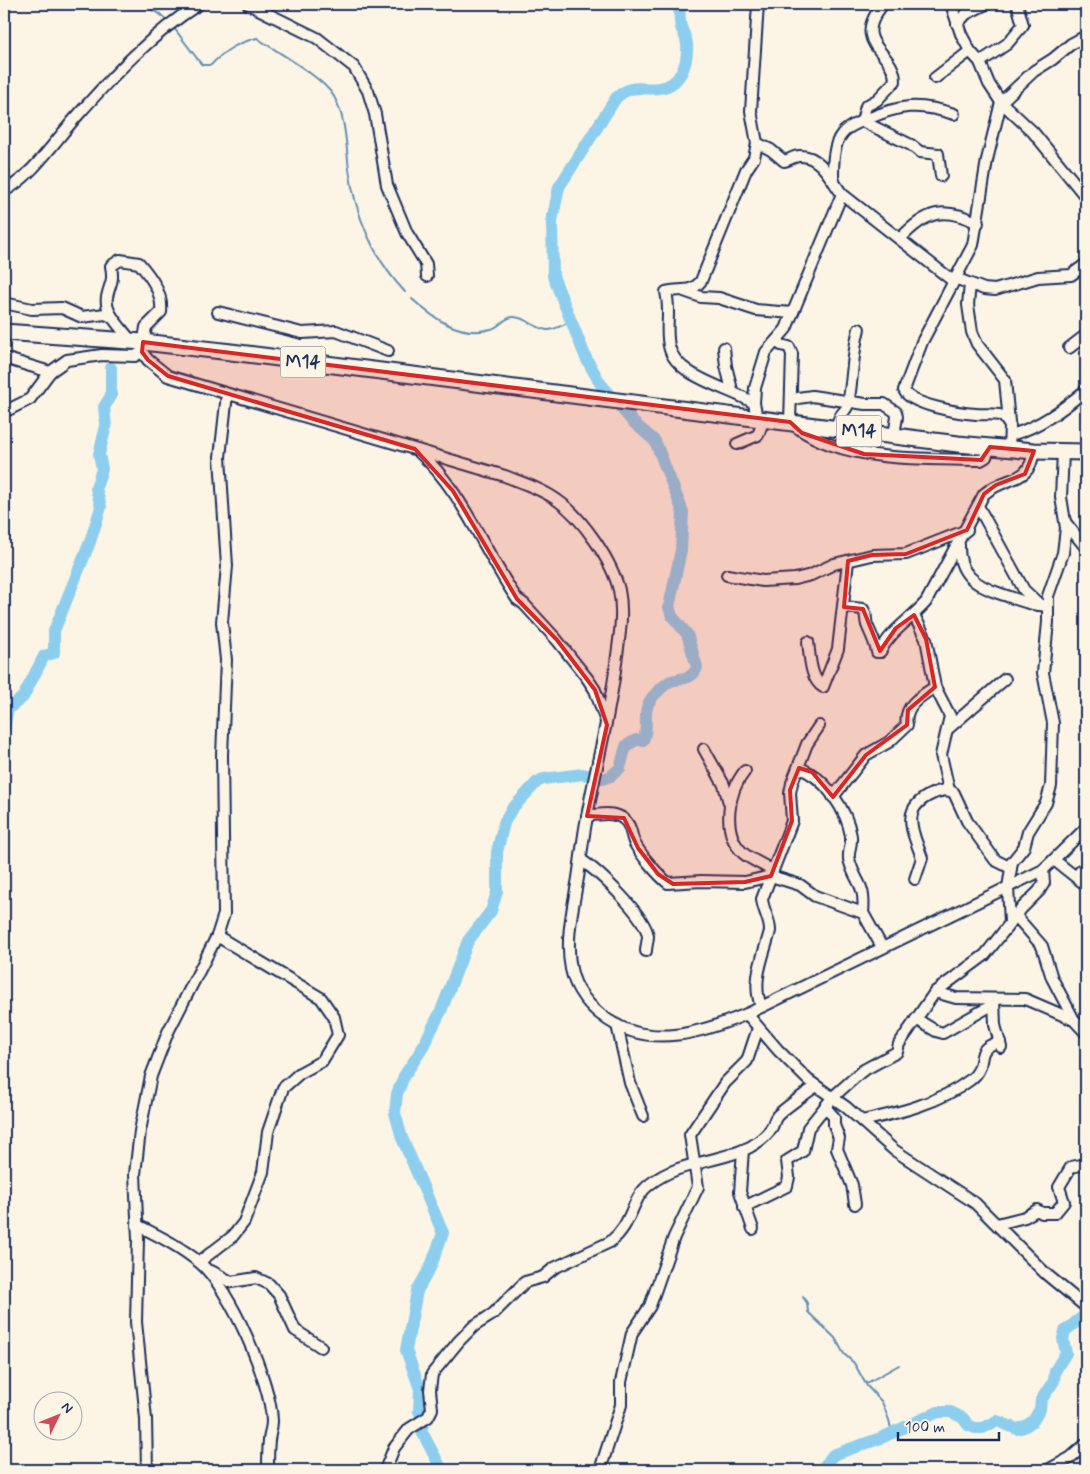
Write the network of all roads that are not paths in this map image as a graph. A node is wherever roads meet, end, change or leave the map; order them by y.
1 (198, 4) edge
2 (248, 4) edge
3 (758, 4) edge
4 (883, 4) edge
5 (951, 4) edge
6 (986, 4) edge
7 (1018, 4) edge
8 (957, 24) junction
9 (1086, 36) edge
10 (970, 51) junction
11 (980, 62) junction
12 (935, 78) dead end
13 (1000, 102) junction
14 (954, 114) dead end
15 (862, 121) junction
16 (757, 143) junction
17 (941, 176) dead end
18 (833, 178) junction
19 (4, 191) edge
20 (842, 194) junction
21 (1086, 197) edge
22 (978, 223) junction
23 (900, 239) junction
24 (1086, 264) edge
25 (427, 276) dead end
26 (954, 280) junction
27 (970, 284) junction
28 (684, 291) junction
29 (4, 303) edge
30 (218, 312) dead end
31 (792, 313) junction
32 (112, 316) junction
33 (859, 329) dead end
34 (4, 332) edge
35 (1086, 336) edge
36 (778, 340) junction
37 (139, 345) junction
38 (724, 348) dead end
39 (1069, 348) dead end
40 (388, 351) dead end
41 (4, 358) edge
42 (50, 372) junction
43 (732, 390) junction
44 (1086, 390) edge
45 (227, 394) junction
46 (791, 401) junction
47 (848, 401) junction
48 (754, 403) junction
49 (4, 412) edge
50 (761, 418) junction
51 (790, 422) junction
52 (1009, 422) junction
53 (837, 428) junction
54 (894, 435) junction
55 (1010, 442) junction
56 (737, 444) dead end
57 (990, 447) junction
58 (415, 449) junction
59 (1034, 451) junction
60 (1063, 452) junction
61 (1086, 452) edge
62 (978, 506) junction
63 (1066, 522) junction
64 (966, 530) junction
65 (959, 544) junction
66 (1086, 548) edge
67 (848, 561) junction
68 (727, 575) dead end
69 (1043, 606) junction
70 (844, 608) junction
71 (914, 615) junction
72 (808, 642) dead end
73 (1005, 679) dead end
74 (935, 687) junction
75 (607, 725) junction
76 (819, 726) dead end
77 (948, 729) junction
78 (704, 749) dead end
79 (800, 768) junction
80 (745, 771) dead end
81 (949, 790) junction
82 (833, 797) junction
83 (730, 809) junction
84 (587, 816) junction
85 (1086, 828) edge
86 (581, 860) junction
87 (1054, 860) junction
88 (1086, 865) edge
89 (1011, 868) junction
90 (1043, 870) junction
91 (772, 873) junction
92 (1076, 876) junction
93 (915, 879) dead end
94 (1086, 885) edge
95 (1008, 888) junction
96 (863, 913) junction
97 (1013, 918) junction
98 (217, 936) junction
99 (882, 948) junction
100 (646, 951) dead end
101 (936, 992) junction
102 (994, 1001) junction
103 (761, 1006) junction
104 (747, 1014) junction
105 (916, 1019) junction
106 (1074, 1020) junction
107 (617, 1026) junction
108 (758, 1028) junction
109 (1086, 1033) edge
110 (816, 1086) junction
111 (833, 1097) junction
112 (825, 1107) junction
113 (643, 1116) dead end
114 (862, 1121) junction
115 (743, 1150) junction
116 (693, 1164) junction
117 (1086, 1164) edge
118 (855, 1204) dead end
119 (744, 1207) junction
120 (997, 1224) junction
121 (137, 1225) junction
122 (753, 1229) dead end
123 (202, 1265) junction
124 (1086, 1307) edge
125 (321, 1346) dead end
126 (1086, 1444) edge
127 (147, 1470) edge
128 (268, 1470) edge
129 (385, 1470) edge
130 (600, 1470) edge
131 (1048, 1470) edge

1 - 19 street
2 - 25 street
3 - 16 street
4 - 15 street
5 - 8 street
6 - 8 street
7 - 11 street
8 - 10 street
9 - 13 street
10 - 11 street
10 - 12 street
11 - 13 street
13 - 21 street
13 - 22 street
14 - 15 street
15 - 17 street
15 - 18 street
16 - 18 street
16 - 28 street
18 - 20 street
20 - 23 street
20 - 31 street
22 - 23 street
22 - 26 street
23 - 26 street
24 - 27 street
26 - 27 street
26 - 52 street
27 - 52 street
28 - 31 street
28 - 43 street
29 - 32 street
30 - 40 street
31 - 36 street
32 - 37 street
32 - 37 street
33 - 47 street
34 - 37 highway, M14
35 - 39 street
36 - 46 street
36 - 48 street
37 - 42 street
37 - 45 street
37 - 50 highway, M14
38 - 43 street
41 - 42 street
42 - 49 street
43 - 48 street
44 - 55 street
45 - 58 street
45 - 98 street
46 - 47 street
46 - 51 street
47 - 53 street
47 - 54 street
48 - 50 street
50 - 51 highway, M14
50 - 56 street
51 - 53 highway, M14
51 - 57 street
52 - 55 street
53 - 54 highway, M14
54 - 57 highway, M14
55 - 57 highway, M14
55 - 59 highway, M14
58 - 75 street
58 - 75 street
59 - 60 highway, M14
59 - 62 street
60 - 61 highway, M14
60 - 63 street
62 - 64 street
62 - 69 street
63 - 66 street
63 - 69 street
64 - 65 street
64 - 67 street
65 - 69 street
65 - 71 street
67 - 68 street
67 - 70 street
69 - 89 street
70 - 71 street
70 - 72 street
71 - 74 street
73 - 77 street
74 - 77 street
74 - 82 street
75 - 84 street
76 - 79 street
77 - 81 street
78 - 83 street
79 - 82 street
79 - 91 street
80 - 83 street
81 - 89 street
81 - 93 street
82 - 96 street
83 - 91 street
84 - 86 street
84 - 91 street
85 - 87 street
86 - 100 street
86 - 107 street
87 - 90 street
87 - 92 street
88 - 92 street
89 - 95 street
90 - 95 street
90 - 97 street
91 - 96 street
91 - 103 street
92 - 94 street
95 - 97 street
95 - 99 street
96 - 99 street
97 - 101 street
97 - 106 street
98 - 121 street
98 - 123 street
99 - 103 street
101 - 102 street
101 - 105 street
102 - 105 street
102 - 106 street
102 - 114 street
103 - 104 street
104 - 107 street
104 - 108 street
105 - 111 street
106 - 109 street
107 - 113 street
108 - 110 street
108 - 116 street
110 - 111 street
110 - 115 street
111 - 112 street
111 - 114 street
112 - 118 street
112 - 119 street
114 - 120 street
115 - 116 street
115 - 119 street
116 - 129 street
116 - 130 street
117 - 120 street
119 - 122 street
120 - 124 street
121 - 123 street
121 - 127 street
123 - 125 street
123 - 128 street
126 - 131 street

